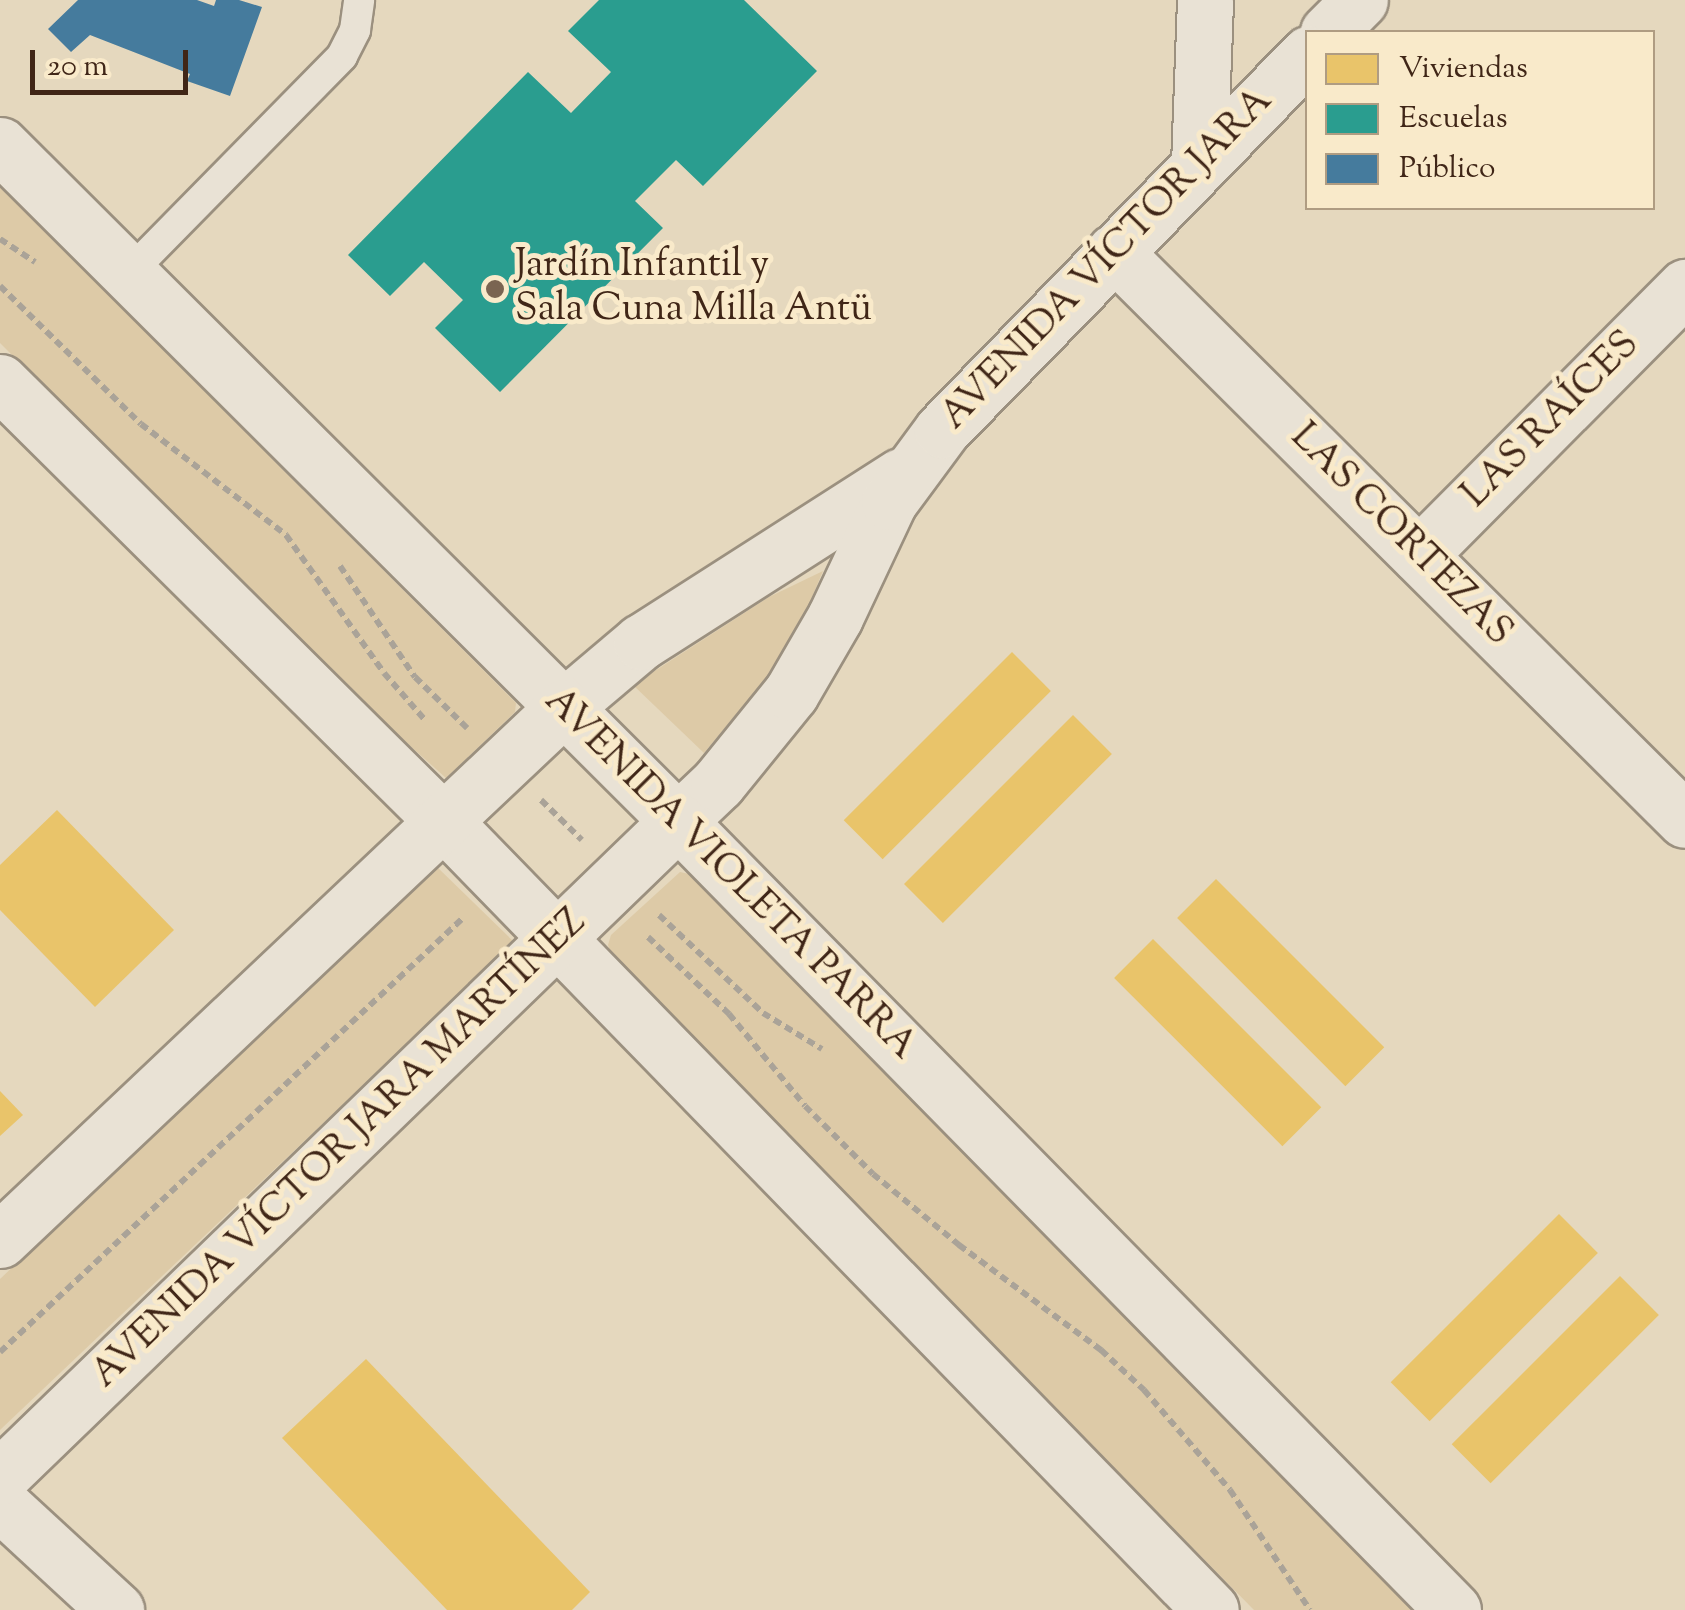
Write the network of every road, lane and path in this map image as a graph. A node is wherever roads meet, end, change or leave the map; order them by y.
1 (359, 0) edge
2 (1205, 0) edge
3 (1360, 0) edge
4 (1330, 30) edge
5 (1305, 57) edge
6 (0, 145) edge
7 (1199, 166) junction
8 (0, 239) edge
9 (1114, 252) junction
10 (44, 270) dead end
11 (129, 273) junction
12 (0, 286) edge
13 (1685, 286) edge
14 (0, 382) edge
15 (901, 486) junction
16 (1419, 555) junction
17 (336, 558) dead end
18 (564, 707) junction
19 (425, 720) dead end
20 (505, 763) junction
21 (442, 820) junction
22 (1685, 820) edge
23 (678, 822) junction
24 (622, 878) junction
25 (469, 913) dead end
26 (648, 937) dead end
27 (558, 942) junction
28 (831, 1054) dead end
29 (0, 1240) edge
30 (0, 1352) edge
31 (0, 1477) edge
32 (0, 1502) edge
33 (116, 1610) edge
34 (1211, 1610) edge
35 (1310, 1610) edge
36 (1452, 1610) edge

1 - 11 lane
2 - 7 main road
3 - 4 main road
5 - 7 main road, AVENIDA VÍCTOR JARA
6 - 11 main road, AVENIDA VIOLETA PARRA
7 - 9 main road, AVENIDA VÍCTOR JARA
8 - 10 path
9 - 15 main road, AVENIDA VÍCTOR JARA
9 - 16 main road, LAS CORTEZAS
11 - 18 main road, AVENIDA VIOLETA PARRA
12 - 19 path
13 - 16 main road, LAS RAÍCES
14 - 21 main road
15 - 18 main road, AVENIDA VÍCTOR JARA
15 - 23 main road, AVENIDA VÍCTOR JARA
16 - 22 main road, LAS CORTEZAS
17 - 20 path
18 - 20 main road
18 - 23 main road, AVENIDA VIOLETA PARRA
20 - 21 main road
20 - 24 path
21 - 27 main road
21 - 29 main road
23 - 24 main road, AVENIDA VÍCTOR JARA MARTÍNEZ
23 - 36 main road, AVENIDA VIOLETA PARRA
24 - 27 main road, AVENIDA VÍCTOR JARA MARTÍNEZ
24 - 28 path
25 - 30 path
26 - 35 path
27 - 31 main road, AVENIDA VÍCTOR JARA MARTÍNEZ
27 - 34 main road
32 - 33 main road

